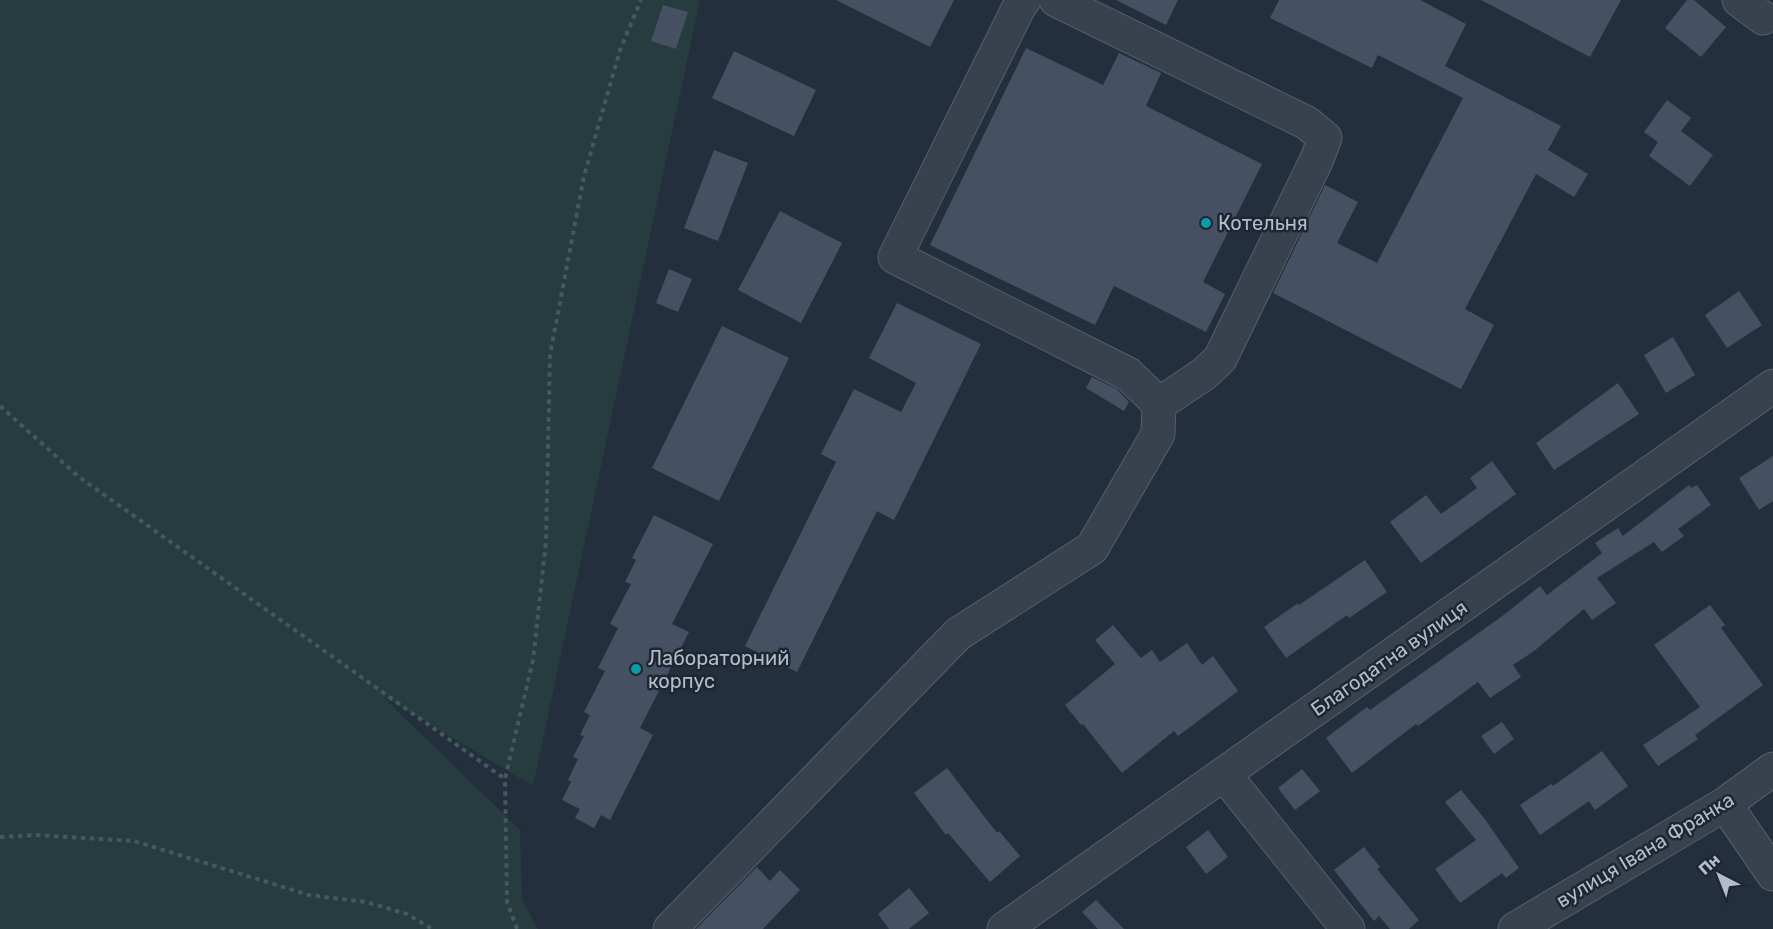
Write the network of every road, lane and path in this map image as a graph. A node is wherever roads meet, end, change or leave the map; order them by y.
1 (641, 0) edge
2 (1024, 0) edge
3 (1056, 0) edge
4 (1773, 386) edge
5 (1159, 404) junction
6 (0, 406) edge
7 (1773, 769) edge
8 (1224, 774) junction
9 (505, 779) junction
10 (1725, 804) junction
11 (0, 837) edge
12 (1773, 874) edge
13 (432, 929) edge
14 (517, 929) edge
15 (670, 929) edge
16 (1004, 929) edge
17 (1348, 929) edge
18 (1515, 929) edge

1 - 9 path
2 - 5 street
3 - 5 street
4 - 8 street, Благодатна вулиця
5 - 15 street
6 - 9 path
7 - 10 street, вулиця Івана Франка
8 - 16 street, Благодатна вулиця
8 - 17 street
9 - 14 path
10 - 12 street
10 - 18 street, вулиця Івана Франка
11 - 13 path

